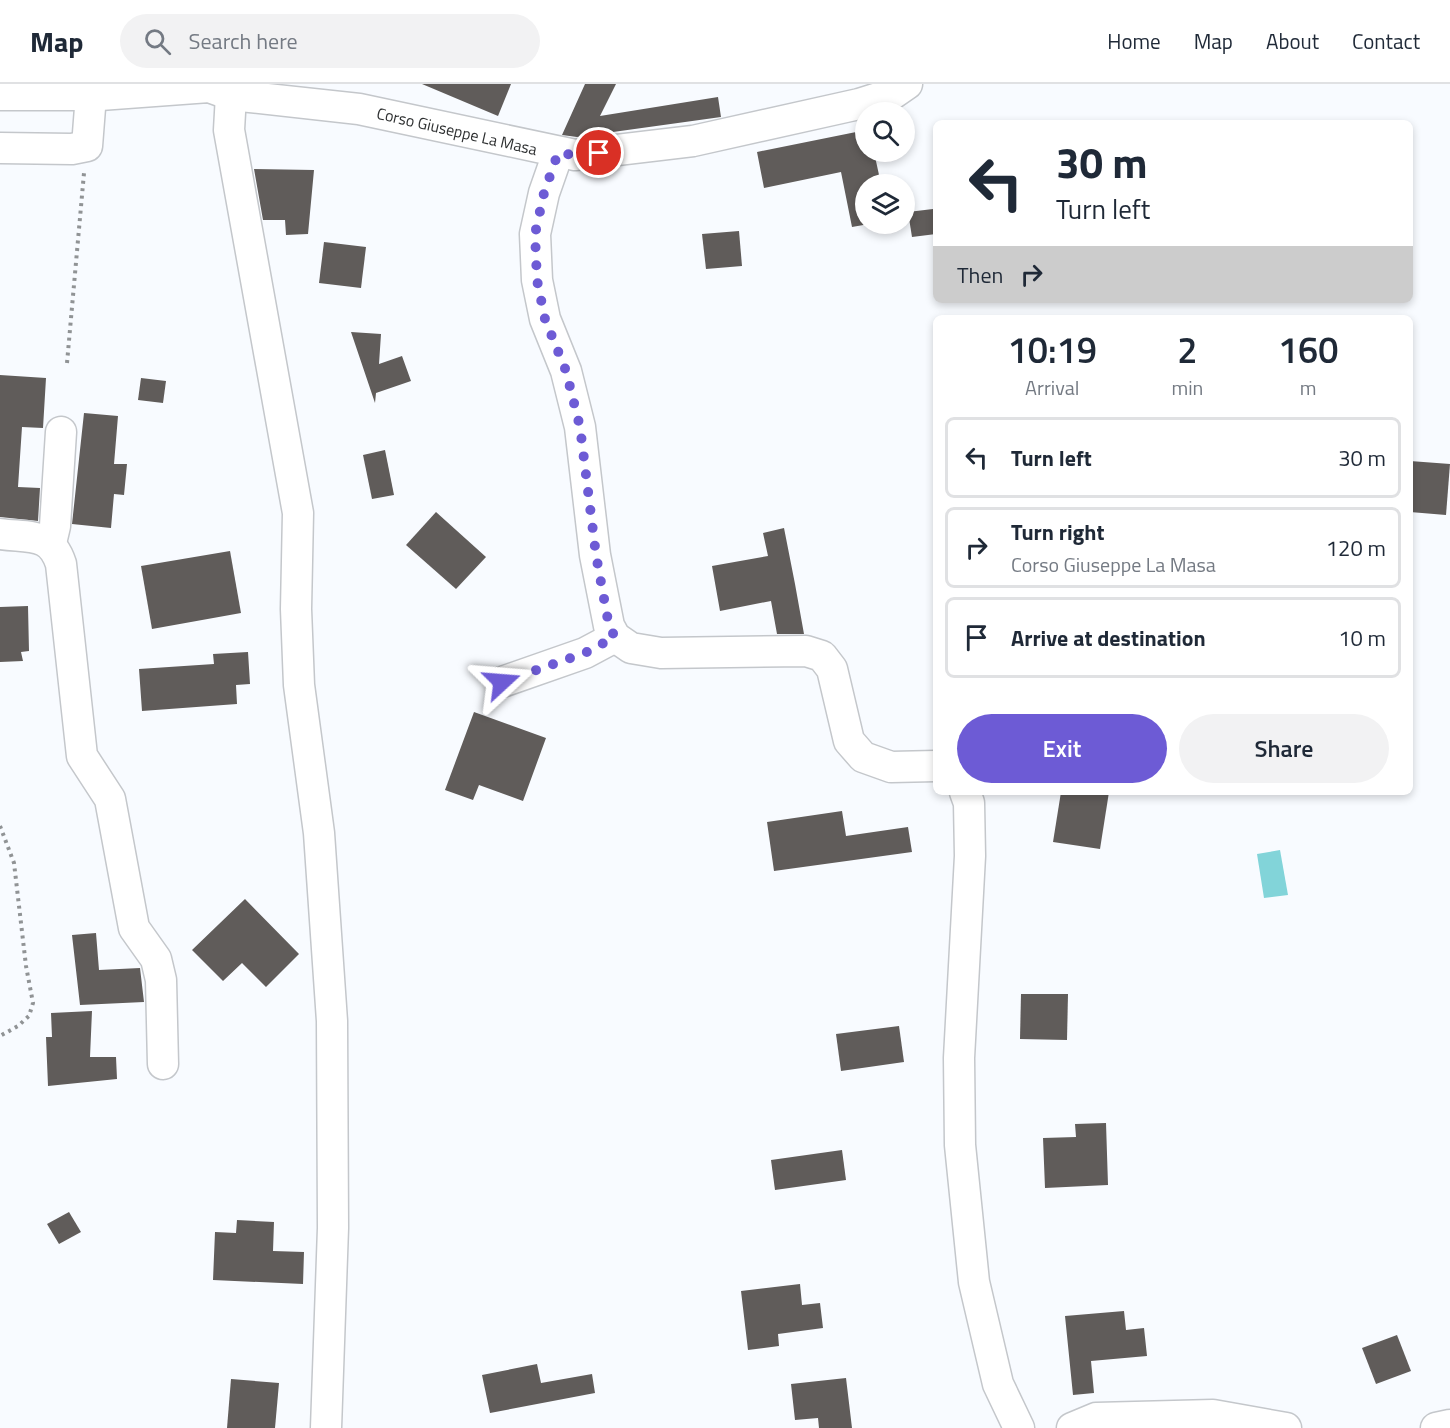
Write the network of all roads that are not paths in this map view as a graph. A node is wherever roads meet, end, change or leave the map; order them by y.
1 (908, 84) edge
2 (218, 89) edge
3 (0, 95) edge
4 (91, 95) junction
5 (0, 147) edge
6 (558, 153) junction
7 (61, 432) dead end
8 (0, 534) edge
9 (51, 543) junction
10 (615, 637) junction
11 (502, 682) dead end
12 (933, 766) edge
13 (966, 795) edge
14 (163, 1064) dead end
15 (1450, 1425) edge
16 (326, 1428) edge
17 (1019, 1428) edge
18 (1072, 1428) edge
19 (1276, 1428) edge
20 (1436, 1428) edge

1 - 6 street, Corso Giuseppe La Masa
2 - 4 street, Corso Giuseppe La Masa
2 - 6 street, Corso Giuseppe La Masa
2 - 16 street
3 - 4 street, Corso Giuseppe La Masa
4 - 5 street
6 - 10 street
7 - 9 street
8 - 9 street
9 - 14 street
10 - 11 street
10 - 12 street
13 - 17 street
15 - 20 street
18 - 19 street

